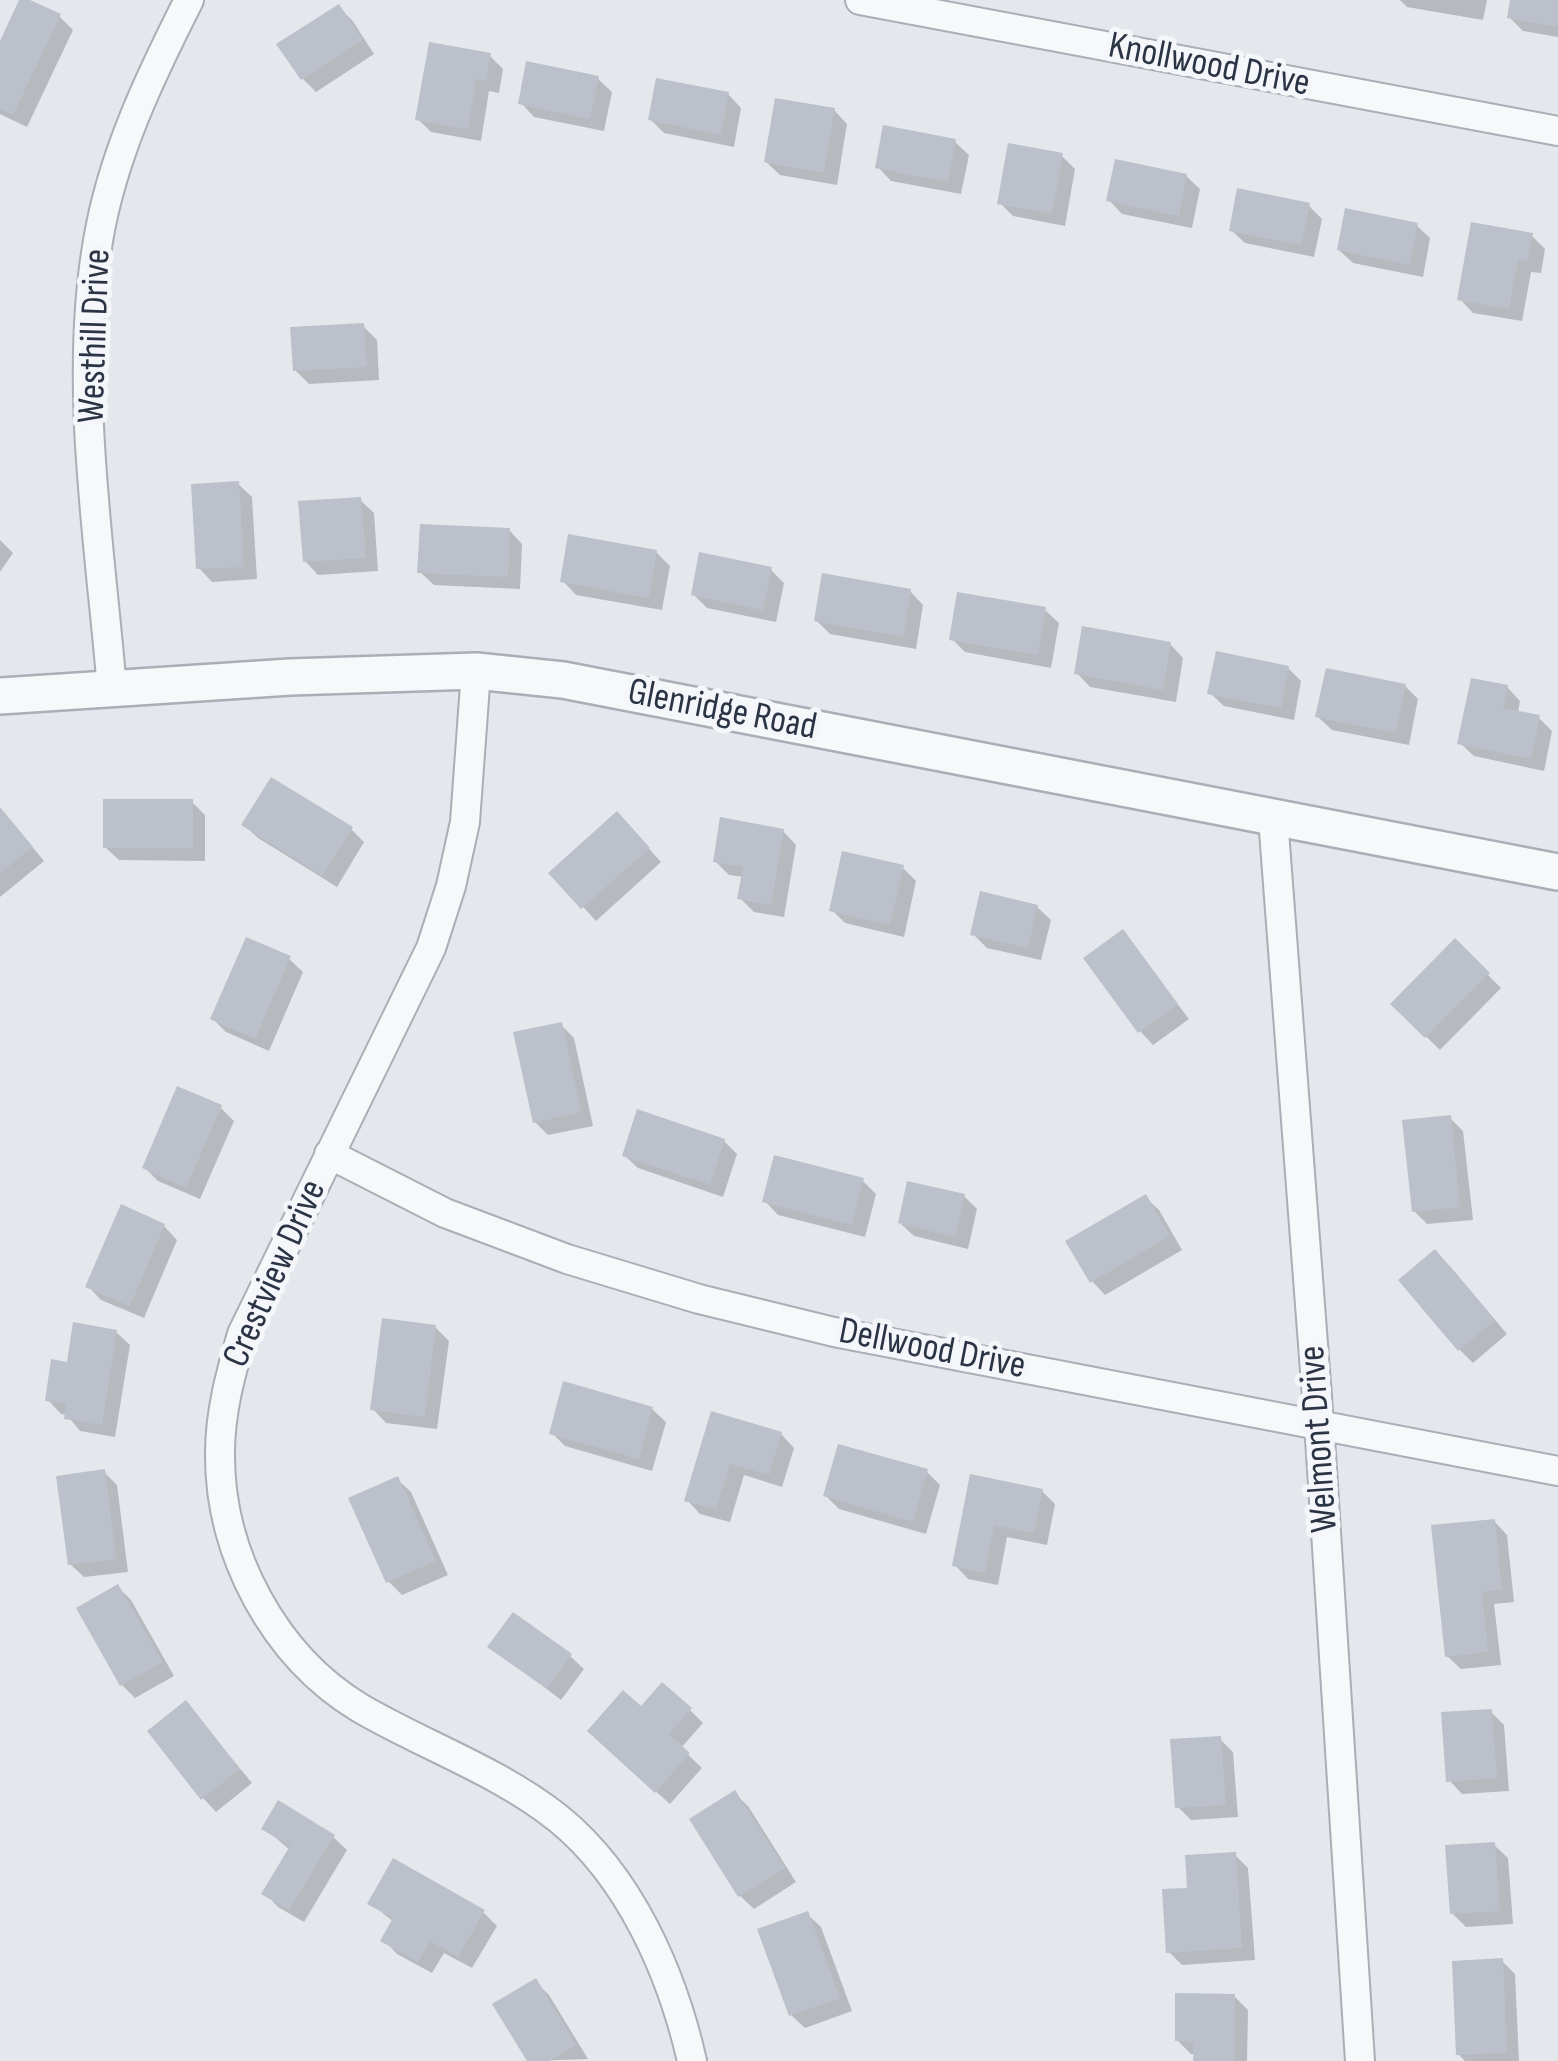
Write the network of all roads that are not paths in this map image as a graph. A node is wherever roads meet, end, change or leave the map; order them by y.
1 (188, 0) edge
2 (860, 0) edge
3 (1558, 131) edge
4 (476, 671) junction
5 (112, 688) junction
6 (0, 696) edge
7 (1273, 818) junction
8 (1558, 872) edge
9 (329, 1154) junction
10 (1320, 1423) junction
11 (1558, 1472) edge
12 (692, 2061) edge
13 (1360, 2061) edge

1 - 5 street, Westhill Drive
2 - 3 street, Knollwood Drive
4 - 5 street, Glenridge Road
4 - 7 street, Glenridge Road
4 - 9 street, Crestview Drive
5 - 6 street, Glenridge Road
7 - 8 street, Glenridge Road
7 - 10 street, Welmont Drive
9 - 10 street, Dellwood Drive
9 - 12 street, Crestview Drive
10 - 11 street, Dellwood Drive
10 - 13 street, Welmont Drive

